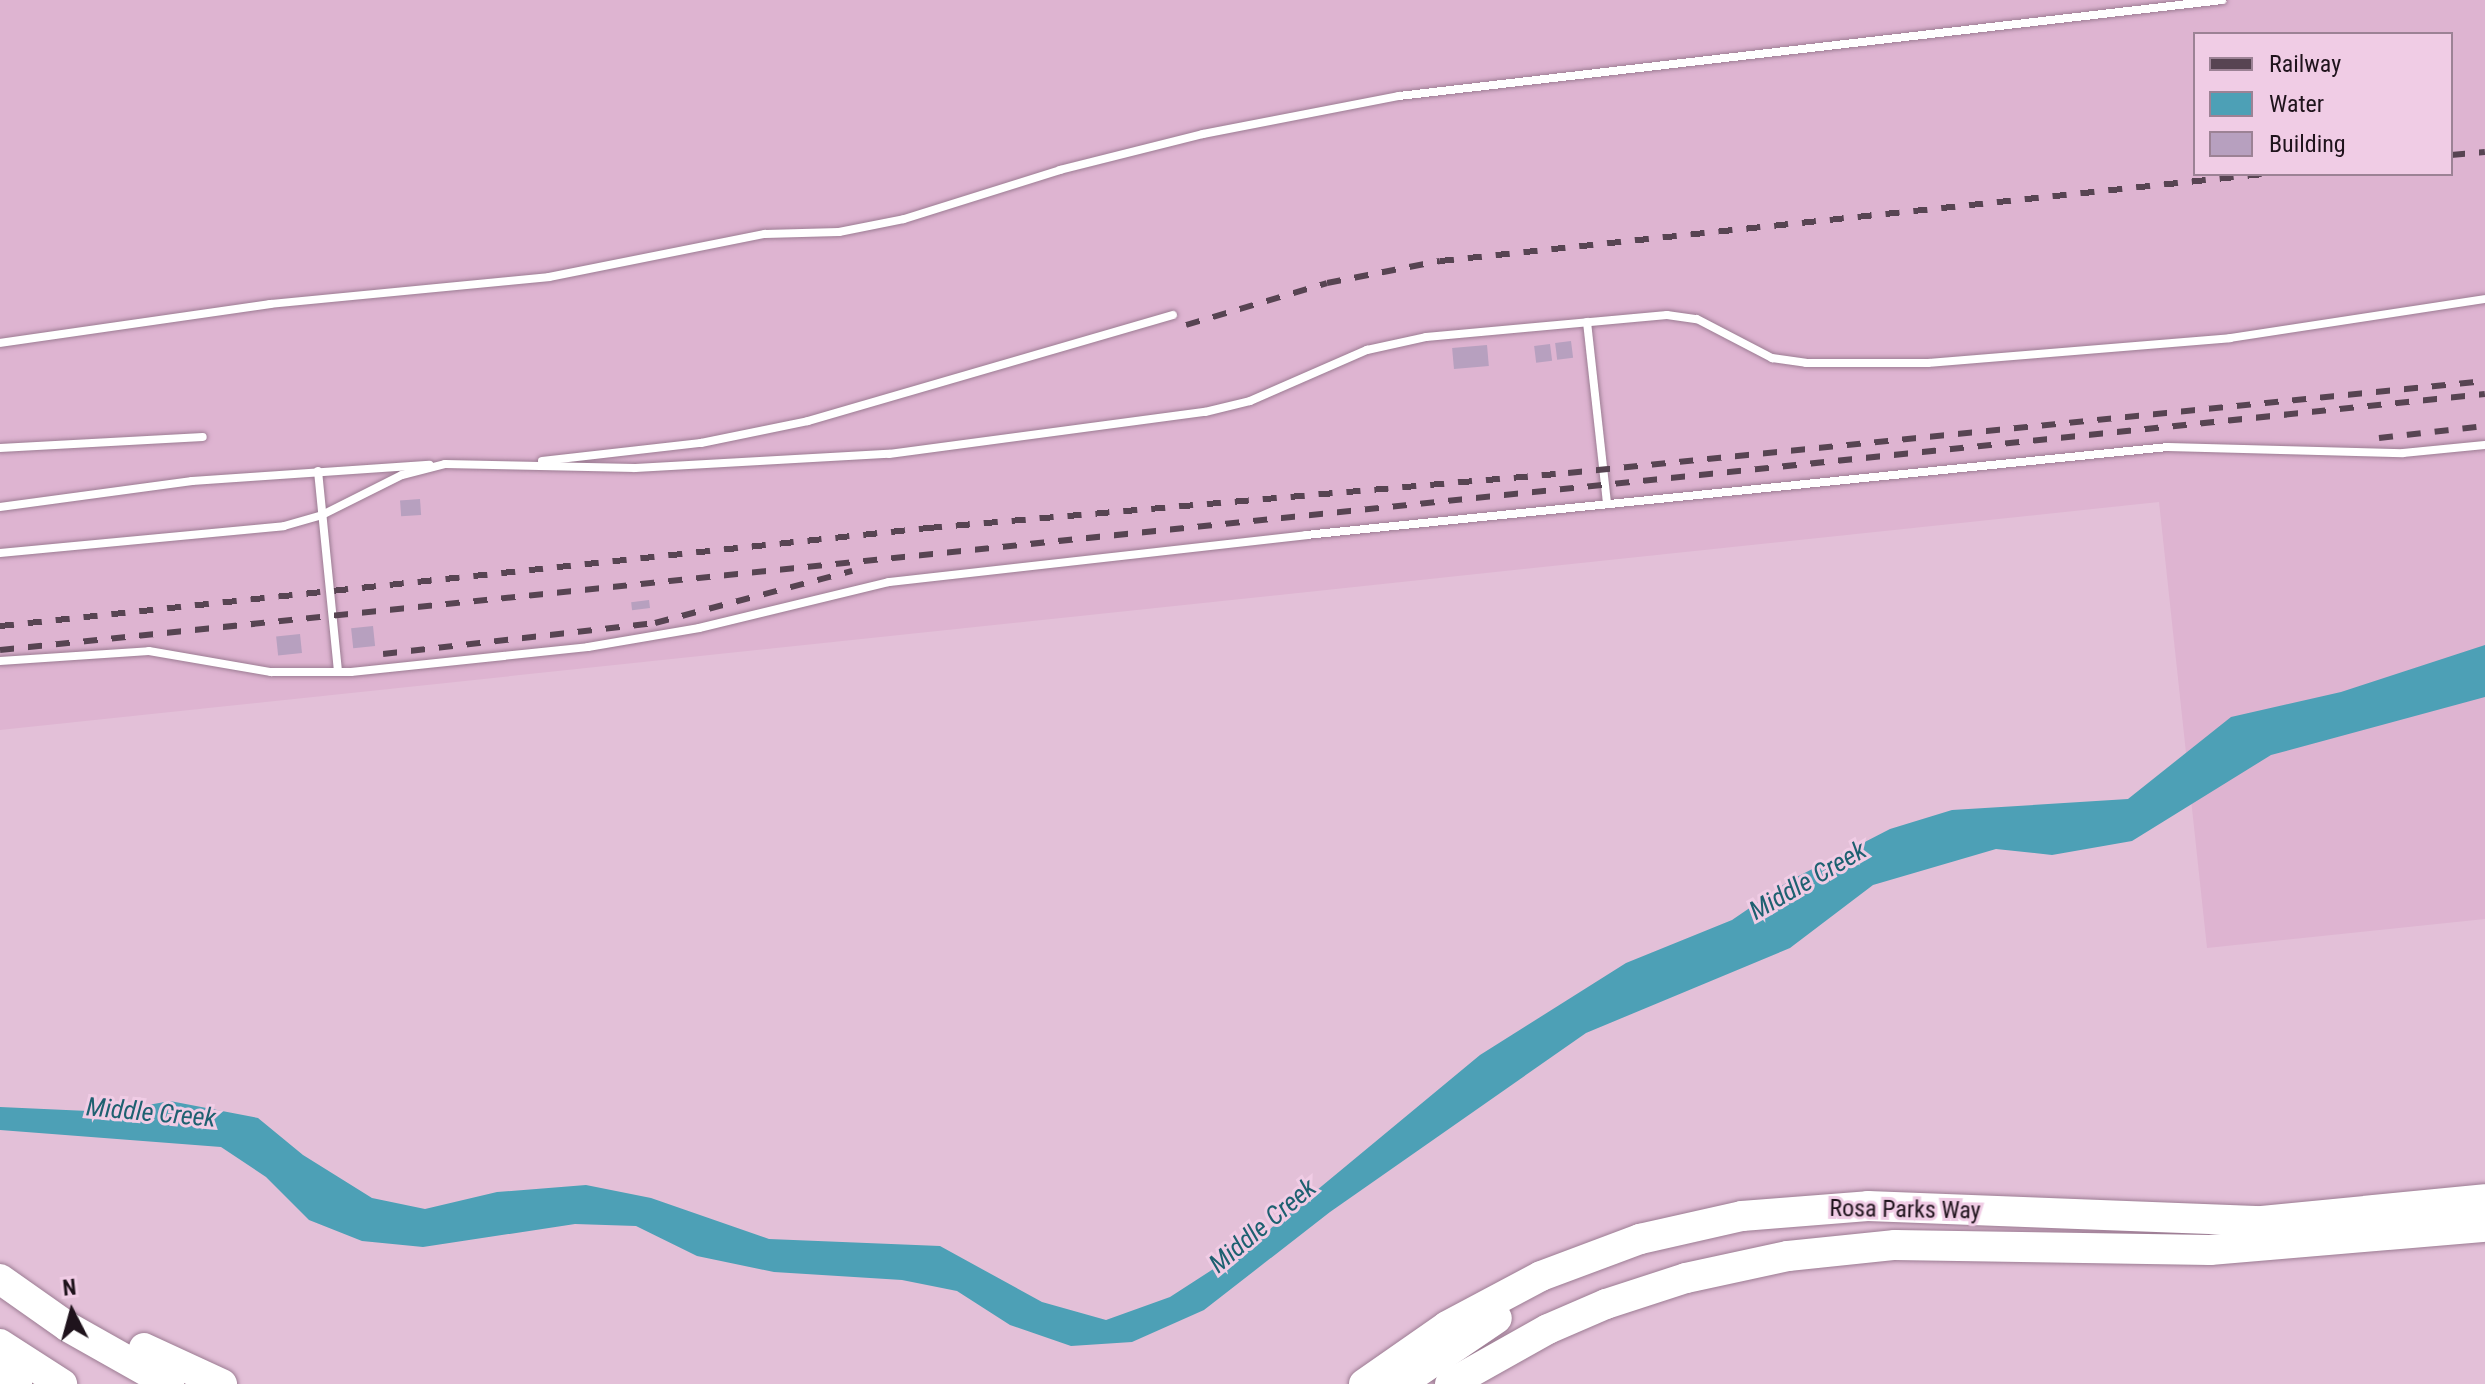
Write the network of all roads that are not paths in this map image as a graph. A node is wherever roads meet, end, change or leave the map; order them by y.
1 (2222, 0) edge
2 (2485, 299) edge
3 (1173, 315) dead end
4 (1587, 322) junction
5 (0, 343) edge
6 (203, 437) dead end
7 (2485, 445) edge
8 (0, 448) edge
9 (445, 464) junction
10 (318, 471) junction
11 (1607, 504) junction
12 (0, 507) edge
13 (322, 515) junction
14 (0, 553) edge
15 (0, 661) edge
16 (338, 672) junction
17 (2485, 1199) edge
18 (2485, 1227) edge
19 (0, 1279) edge
20 (40, 1309) junction
21 (1567, 1320) junction
22 (0, 1344) edge
23 (0, 1370) edge
24 (1375, 1382) edge
25 (17, 1384) edge
26 (62, 1384) edge
27 (169, 1384) edge
28 (222, 1384) edge
29 (1450, 1384) edge
30 (1480, 1384) edge

1 - 5 lane
2 - 4 lane
3 - 9 lane
4 - 9 lane
4 - 11 lane
6 - 8 lane
7 - 11 lane
9 - 10 lane
9 - 13 lane
10 - 12 lane
10 - 13 lane
11 - 16 lane
13 - 14 lane
13 - 16 lane
15 - 16 lane
17 - 24 highway, Rosa Parks Way
18 - 21 highway, Rosa Parks Way
19 - 20 highway
20 - 27 highway
20 - 28 highway
21 - 29 highway, Rosa Parks Way
21 - 30 highway
22 - 26 highway
23 - 25 highway

